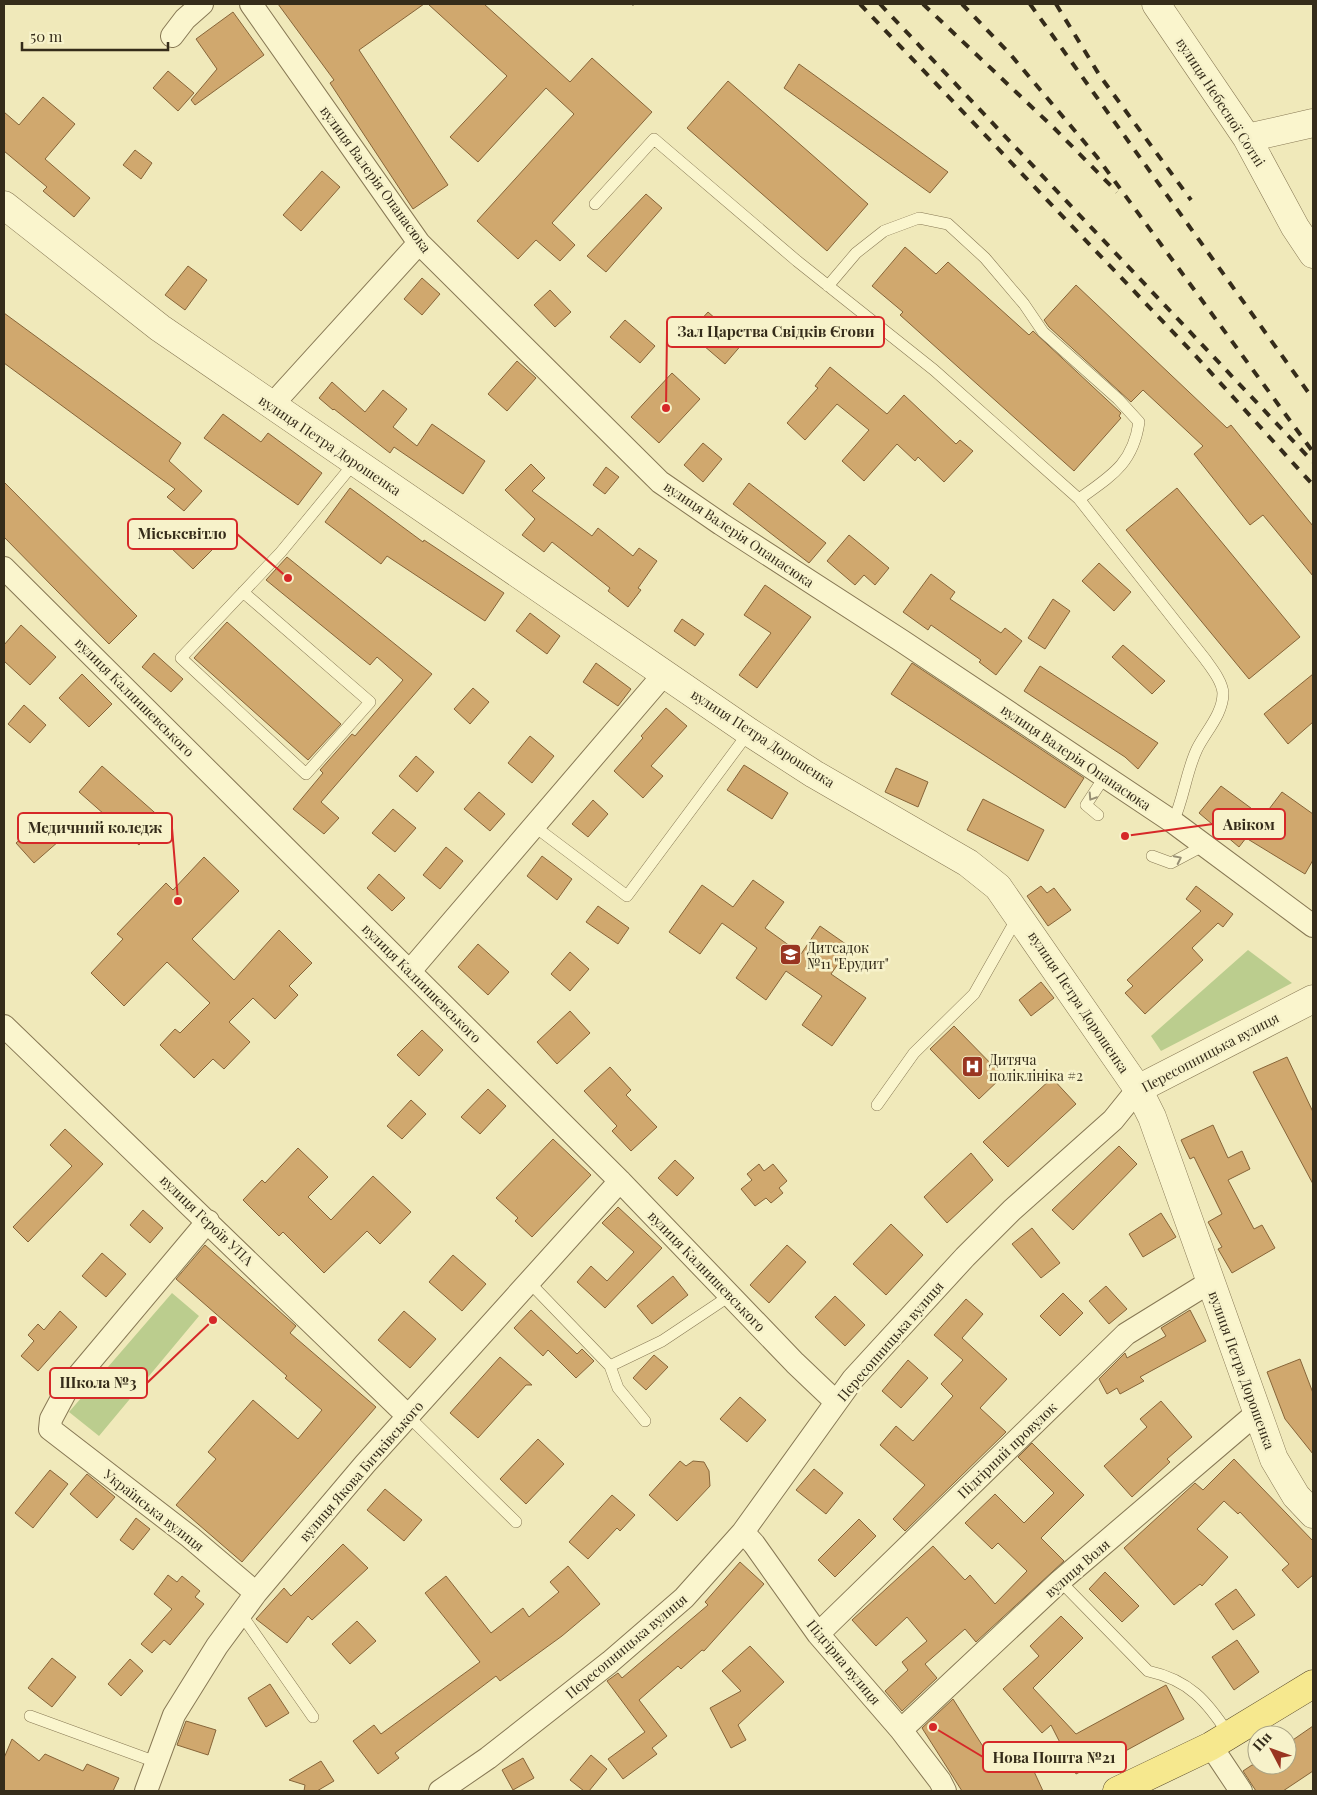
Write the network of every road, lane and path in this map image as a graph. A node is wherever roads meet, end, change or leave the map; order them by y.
1 (202, 4) edge
2 (251, 4) edge
3 (1156, 4) edge
4 (172, 36) dead end
5 (1313, 123) edge
6 (1247, 138) junction
7 (595, 204) dead end
8 (4, 205) edge
9 (419, 243) junction
10 (1313, 254) edge
11 (828, 286) junction
12 (272, 405) junction
13 (355, 462) junction
14 (1079, 499) junction
15 (4, 568) edge
16 (243, 592) junction
17 (665, 673) junction
18 (749, 732) junction
19 (1105, 776) junction
20 (1098, 815) dead end
21 (1173, 822) junction
22 (534, 826) junction
23 (1203, 846) junction
24 (1152, 856) dead end
25 (1019, 914) junction
26 (1313, 926) edge
27 (410, 971) junction
28 (1313, 999) edge
29 (4, 1026) edge
30 (1138, 1089) junction
31 (877, 1105) dead end
32 (620, 1181) junction
33 (208, 1221) junction
34 (1210, 1282) junction
35 (530, 1283) junction
36 (731, 1295) junction
37 (610, 1366) junction
38 (836, 1402) junction
39 (1258, 1412) junction
40 (409, 1417) junction
41 (645, 1421) dead end
42 (1313, 1514) edge
43 (516, 1522) dead end
44 (743, 1532) junction
45 (1060, 1581) junction
46 (256, 1593) junction
47 (240, 1614) junction
48 (818, 1634) junction
49 (1313, 1684) edge
50 (30, 1716) dead end
51 (313, 1717) dead end
52 (901, 1730) junction
53 (1220, 1741) junction
54 (156, 1762) junction
55 (146, 1791) edge
56 (440, 1791) edge
57 (945, 1791) edge
58 (1117, 1791) edge
59 (1241, 1791) edge

1 - 4 street
2 - 9 street, вулиця Валерія Опанасюка
3 - 6 street, вулиця Небесної Сотні
5 - 6 street
6 - 10 street, вулиця Небесної Сотні
7 - 11 lane
8 - 12 street, вулиця Петра Дорошенка
9 - 12 street
9 - 19 street, вулиця Валерія Опанасюка
11 - 14 lane
11 - 14 lane
12 - 13 street, вулиця Петра Дорошенка
13 - 16 lane
13 - 17 street, вулиця Петра Дорошенка
14 - 21 lane
15 - 27 street, вулиця Калнишевського
16 - 16 lane
17 - 18 street, вулиця Петра Дорошенка
17 - 22 street
18 - 22 lane
18 - 25 street, вулиця Петра Дорошенка
19 -> 20 lane
19 - 21 street, вулиця Валерія Опанасюка
21 - 23 street, вулиця Валерія Опанасюка
22 - 27 street
24 -> 23 lane
23 - 26 street, вулиця Валерія Опанасюка
25 - 30 street, вулиця Петра Дорошенка
25 - 31 lane
27 - 32 street, вулиця Калнишевського
28 - 30 street, Пересопницька вулиця
29 - 33 street, вулиця Героїв УПА
30 - 34 street, вулиця Петра Дорошенка
30 - 38 street, Пересопницька вулиця
32 - 35 street, вулиця Якова Бичківського
32 - 36 street, вулиця Калнишевського
33 - 40 street, вулиця Героїв УПА
33 - 46 street, Українська вулиця
34 - 39 street, вулиця Петра Дорошенка
34 - 48 street, Підгірний провулок
35 - 37 lane
35 - 40 street, вулиця Якова Бичківського
36 - 37 lane
36 - 38 street, вулиця Калнишевського
37 - 41 lane
38 - 44 street, Пересопницька вулиця
39 - 42 street, вулиця Петра Дорошенка
39 - 45 street, вулиця Воля
40 - 43 lane
40 - 46 street, вулиця Якова Бичківського
44 - 48 street, Підгірна вулиця
44 - 56 street, Пересопницька вулиця
45 - 52 street, вулиця Воля
45 - 53 lane
46 - 47 street, вулиця Якова Бичківського
47 - 51 lane
47 - 54 street, вулиця Якова Бичківського
48 - 52 street, Підгірна вулиця
49 - 53 main road
50 - 54 lane
52 - 57 street, Підгірна вулиця
53 - 58 main road
53 - 59 street
54 - 55 street, вулиця Якова Бичківського

